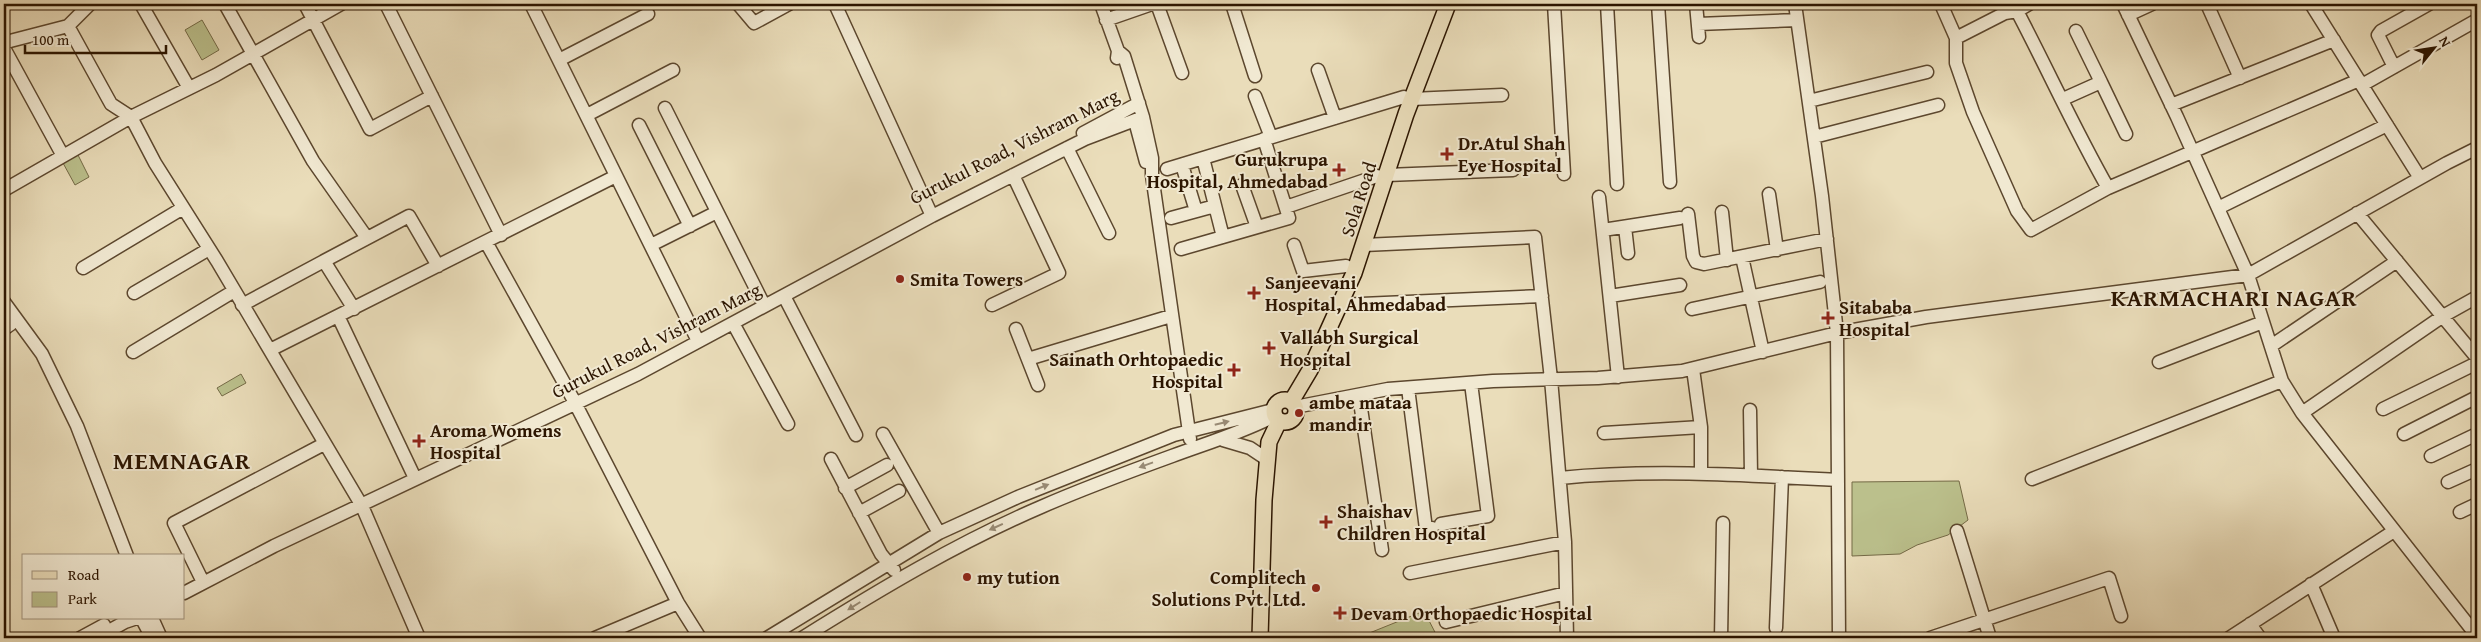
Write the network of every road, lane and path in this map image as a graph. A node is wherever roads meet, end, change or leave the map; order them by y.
1 (90, 4) edge
2 (141, 4) edge
3 (225, 4) edge
4 (304, 4) edge
5 (341, 4) edge
6 (386, 4) edge
7 (531, 4) edge
8 (738, 4) edge
9 (788, 4) edge
10 (835, 4) edge
11 (1101, 4) edge
12 (1152, 4) edge
13 (1157, 4) edge
14 (1232, 4) edge
15 (1440, 4) edge
16 (1448, 4) edge
17 (1554, 4) edge
18 (1607, 4) edge
19 (1658, 4) edge
20 (1696, 4) edge
21 (1795, 4) edge
22 (1941, 4) edge
23 (2029, 4) edge
24 (2152, 4) edge
25 (2207, 4) edge
26 (2311, 4) edge
27 (2429, 4) edge
28 (2125, 9) edge
29 (2017, 11) junction
30 (648, 14) dead end
31 (313, 19) junction
32 (1106, 20) junction
33 (1797, 20) junction
34 (2477, 20) edge
35 (68, 26) junction
36 (2076, 31) dead end
37 (1956, 38) junction
38 (2334, 40) junction
39 (4, 44) edge
40 (4, 48) edge
41 (253, 53) junction
42 (559, 60) junction
43 (2394, 67) junction
44 (673, 70) dead end
45 (1318, 70) dead end
46 (1926, 72) dead end
47 (1182, 73) dead end
48 (1255, 76) dead end
49 (2240, 78) junction
50 (2101, 82) junction
51 (2360, 82) junction
52 (189, 88) junction
53 (1502, 95) dead end
54 (432, 96) junction
55 (1255, 96) dead end
56 (1408, 98) junction
57 (2063, 99) junction
58 (1809, 101) junction
59 (1135, 105) junction
60 (1938, 105) dead end
61 (2172, 105) junction
62 (665, 108) dead end
63 (587, 115) junction
64 (131, 118) junction
65 (1139, 118) junction
66 (1334, 118) junction
67 (639, 125) dead end
68 (2387, 125) junction
69 (2126, 134) dead end
70 (1814, 137) junction
71 (1267, 138) junction
72 (1067, 148) junction
73 (2477, 148) edge
74 (2192, 151) junction
75 (63, 156) junction
76 (1203, 158) junction
77 (1182, 164) junction
78 (1168, 169) dead end
79 (1513, 170) dead end
80 (1564, 174) dead end
81 (1013, 175) junction
82 (616, 176) junction
83 (1382, 176) junction
84 (2420, 178) junction
85 (1670, 182) dead end
86 (1617, 184) dead end
87 (1242, 185) dead end
88 (2108, 188) junction
89 (4, 190) edge
90 (1769, 194) dead end
91 (1599, 198) dead end
92 (1216, 206) junction
93 (1286, 207) junction
94 (183, 208) junction
95 (2218, 208) junction
96 (718, 212) junction
97 (1196, 212) junction
98 (1722, 212) dead end
99 (931, 213) junction
100 (2357, 213) junction
101 (1171, 218) dead end
102 (690, 226) junction
103 (1257, 227) junction
104 (1625, 227) junction
105 (1603, 230) junction
106 (1109, 233) dead end
107 (500, 235) junction
108 (1223, 237) junction
109 (367, 238) junction
110 (1827, 240) junction
111 (486, 242) junction
112 (651, 245) junction
113 (1294, 245) dead end
114 (1364, 245) junction
115 (209, 249) junction
116 (1181, 249) dead end
117 (1777, 250) junction
118 (1628, 253) dead end
119 (1742, 257) junction
120 (1727, 260) junction
121 (324, 261) junction
122 (2397, 261) junction
123 (438, 266) junction
124 (1346, 266) junction
125 (83, 268) dead end
126 (2248, 275) junction
127 (1820, 282) dead end
128 (1680, 285) dead end
129 (234, 291) junction
130 (134, 293) dead end
131 (784, 296) junction
132 (1542, 296) junction
133 (1610, 296) junction
134 (1750, 297) junction
135 (2477, 297) edge
136 (762, 301) junction
137 (4, 302) edge
138 (242, 305) junction
139 (992, 305) dead end
140 (1339, 305) junction
141 (354, 309) junction
142 (1692, 309) dead end
143 (338, 316) junction
144 (1171, 316) junction
145 (2443, 316) junction
146 (6, 322) edge
147 (2263, 322) junction
148 (733, 323) junction
149 (1016, 329) dead end
150 (1837, 334) junction
151 (696, 338) junction
152 (2271, 346) junction
153 (270, 350) junction
154 (133, 352) dead end
155 (1763, 352) junction
156 (2476, 356) edge
157 (1028, 359) junction
158 (2159, 362) dead end
159 (1693, 369) junction
160 (1618, 377) junction
161 (1551, 379) junction
162 (2282, 381) junction
163 (1471, 382) junction
164 (1038, 385) dead end
165 (1408, 388) junction
166 (1359, 395) junction
167 (2477, 397) edge
168 (574, 401) junction
169 (1291, 403) junction
170 (2383, 409) dead end
171 (1750, 410) dead end
172 (2302, 413) junction
173 (1277, 417) junction
174 (788, 424) dead end
175 (1701, 427) junction
176 (1188, 431) junction
177 (1604, 433) dead end
178 (883, 434) dead end
179 (2404, 434) dead end
180 (2477, 434) edge
181 (856, 436) dead end
182 (1222, 440) junction
183 (324, 444) junction
184 (1192, 449) junction
185 (2431, 456) dead end
186 (831, 459) dead end
187 (1268, 460) junction
188 (887, 465) dead end
189 (2477, 469) edge
190 (1701, 472) junction
191 (413, 474) junction
192 (1751, 475) junction
193 (1782, 477) junction
194 (1560, 478) junction
195 (2032, 479) dead end
196 (1837, 480) junction
197 (2448, 482) dead end
198 (845, 488) junction
199 (899, 491) dead end
200 (360, 504) junction
201 (2477, 504) edge
202 (859, 512) junction
203 (2460, 512) dead end
204 (1723, 523) dead end
205 (2394, 530) junction
206 (1957, 531) dead end
207 (939, 533) junction
208 (1565, 542) junction
209 (1382, 550) dead end
210 (118, 554) edge
211 (126, 554) edge
212 (890, 564) junction
213 (1410, 573) dead end
214 (201, 578) junction
215 (900, 579) junction
216 (2311, 584) junction
217 (185, 586) edge
218 (185, 592) edge
219 (1566, 593) junction
220 (678, 603) junction
221 (2121, 616) dead end
222 (112, 620) edge
223 (134, 620) edge
224 (145, 620) edge
225 (146, 620) edge
226 (1984, 621) junction
227 (1446, 622) dead end
228 (2250, 624) junction
229 (1776, 628) dead end
230 (2472, 635) edge
231 (80, 638) edge
232 (96, 638) edge
233 (152, 638) edge
234 (161, 638) edge
235 (419, 638) edge
236 (595, 638) edge
237 (700, 638) edge
238 (767, 638) edge
239 (802, 638) edge
240 (1260, 638) edge
241 (1267, 638) edge
242 (1567, 638) edge
243 (1721, 638) edge
244 (1839, 638) edge
245 (1930, 638) edge
246 (1990, 638) edge
247 (2229, 638) edge
248 (2260, 638) edge
249 (2334, 638) edge

1 - 35 street
2 - 52 street
3 - 41 street
4 - 31 street
5 - 31 street
6 - 54 street
7 - 42 street
8 - 9 street
10 - 99 street
11 - 32 street
12 - 32 street
13 - 47 street
14 - 48 street
15 - 56 main road, Sola Road
16 - 56 main road, Sola Road
17 - 80 street
18 - 86 street
19 - 85 street
20 - 33 street
21 - 33 street
22 - 37 street
23 - 29 street
24 - 28 street
25 - 49 street
26 - 38 street
27 - 43 street
28 - 61 street
29 - 37 street
29 - 57 street
30 - 42 street
31 - 41 street
31 - 54 street
32 - 59 street
33 - 58 street
34 - 43 street
35 - 39 street
35 - 64 street
36 - 50 street
37 - 88 street
38 - 49 street
38 - 51 street
40 - 75 street
41 - 52 street
41 - 109 street
42 - 63 street
43 - 51 street
44 - 63 street
45 - 66 street
46 - 58 street
49 - 61 street
50 - 57 street
50 - 69 street
51 - 68 street
51 - 74 street
52 - 64 street
53 - 56 street
54 - 107 street
55 - 71 street
56 - 66 street
56 - 83 main road, Sola Road
57 - 88 street
58 - 70 street
59 - 65 street
59 - 99 street, Gurukul Road, Vishram Marg
60 - 70 street
61 - 74 street
62 - 96 street
63 - 82 street
64 - 75 street
64 - 94 street
65 - 72 street, Gurukul Road, Vishram Marg
65 - 144 street
66 - 71 street
67 - 102 street
68 - 84 street
68 - 95 street
70 - 110 street
71 - 76 street
71 - 93 street
72 - 81 street, Gurukul Road, Vishram Marg
72 - 106 street
73 - 84 street
74 - 88 street
74 - 95 street
75 - 89 street
76 - 77 street
76 - 92 street
77 - 78 street
77 - 97 street
79 - 83 street
81 - 99 street, Gurukul Road, Vishram Marg
81 - 139 street
82 - 107 street
82 - 112 street
83 - 93 street
83 - 114 main road, Sola Road
83 - 124 main road, Sola Road
84 - 100 street
87 - 103 street
90 - 117 street
91 - 105 street
92 - 97 street
92 - 108 street
93 - 103 street
94 - 115 street
94 - 125 street
95 - 126 street
96 - 102 street
96 - 136 street
97 - 101 street
98 - 120 street
99 - 131 street, Gurukul Road, Vishram Marg
99 - 136 street, Gurukul Road, Vishram Marg
100 - 122 street
100 - 126 street
102 - 112 street
103 - 108 street
104 - 105 street
104 - 118 street
104 - 120 street
105 - 133 street
107 - 111 street
108 - 116 street
109 - 121 street
109 - 123 street
110 - 117 street
110 - 150 street
111 - 123 street
111 - 168 street
112 - 151 street
113 - 124 street
114 - 132 street
114 - 140 main road, Sola Road
115 - 129 street
115 - 130 street
117 - 119 street
119 - 120 street
119 - 134 street
121 - 138 street
121 - 141 street
122 - 145 street
122 - 152 street
123 - 141 street
124 - 169 main road, Sola Road
126 - 147 street
126 - 150 street
127 - 134 street
128 - 133 street
129 - 138 street
129 - 154 street
131 - 148 street, Gurukul Road, Vishram Marg
131 - 181 street
132 - 140 street
132 - 161 street
133 - 160 street
134 - 142 street
134 - 155 street
135 - 145 street
136 - 151 street, Gurukul Road, Vishram Marg
137 - 211 street
138 - 153 street
140 - 169 main road, Sola Road
141 - 143 street
143 - 153 street
143 - 191 street
144 - 157 street
144 - 176 street
145 - 156 street
145 - 172 street
146 - 210 street
147 - 152 street
147 - 158 street
148 - 151 street, Gurukul Road, Vishram Marg
148 - 174 street
149 - 157 street
150 - 155 street
150 - 196 street
151 - 168 street, Gurukul Road, Vishram Marg
152 - 162 street
153 - 183 street
155 - 159 street
156 - 170 street
157 - 164 street
159 - 160 street
159 - 175 street
160 - 161 street
161 - 163 street
161 - 194 street
162 - 172 street
162 - 195 street
163 - 165 street
163 - 165 street
165 - 166 street
166 - 169 street
166 - 209 street
167 - 179 street
168 - 191 street, Gurukul Road, Vishram Marg
168 - 200 street, Gurukul Road, Vishram Marg
168 - 220 street
169 - 173 main road
169 - 173 main road
171 - 192 street
172 - 205 street
176 -> 173 street
173 - 182 street
173 - 187 main road
173 - 241 main road
175 - 177 street
175 - 190 street
176 - 184 street
207 -> 176 street
178 - 207 street
180 - 185 street
182 - 184 street
182 - 187 street
183 - 200 street
183 - 214 street
184 -> 215 street
186 - 198 street
187 - 240 main road
188 - 198 street
189 - 197 street
190 - 192 street
190 - 194 street
191 - 200 street, Gurukul Road, Vishram Marg
192 - 193 street
193 - 196 street
193 - 229 street
194 - 208 street
196 - 244 street
198 - 202 street
199 - 202 street
200 - 214 street, Gurukul Road, Vishram Marg
200 - 218 street, Gurukul Road, Vishram Marg
200 - 235 street
201 - 203 street
202 - 212 street
204 - 243 street
205 - 216 street
205 - 230 street
206 - 226 street
207 - 212 street
208 - 213 street
208 - 219 street
212 - 215 street
212 - 238 street
214 - 217 street, Gurukul Road, Vishram Marg
215 -> 239 street
216 - 228 street
216 - 249 street
219 - 227 street
219 - 242 street
220 - 236 street
220 - 237 street
221 - 226 street
222 - 231 street
223 - 232 street
224 - 233 street
225 - 234 street
226 - 245 street
226 - 246 street
228 - 247 street
228 - 248 street

